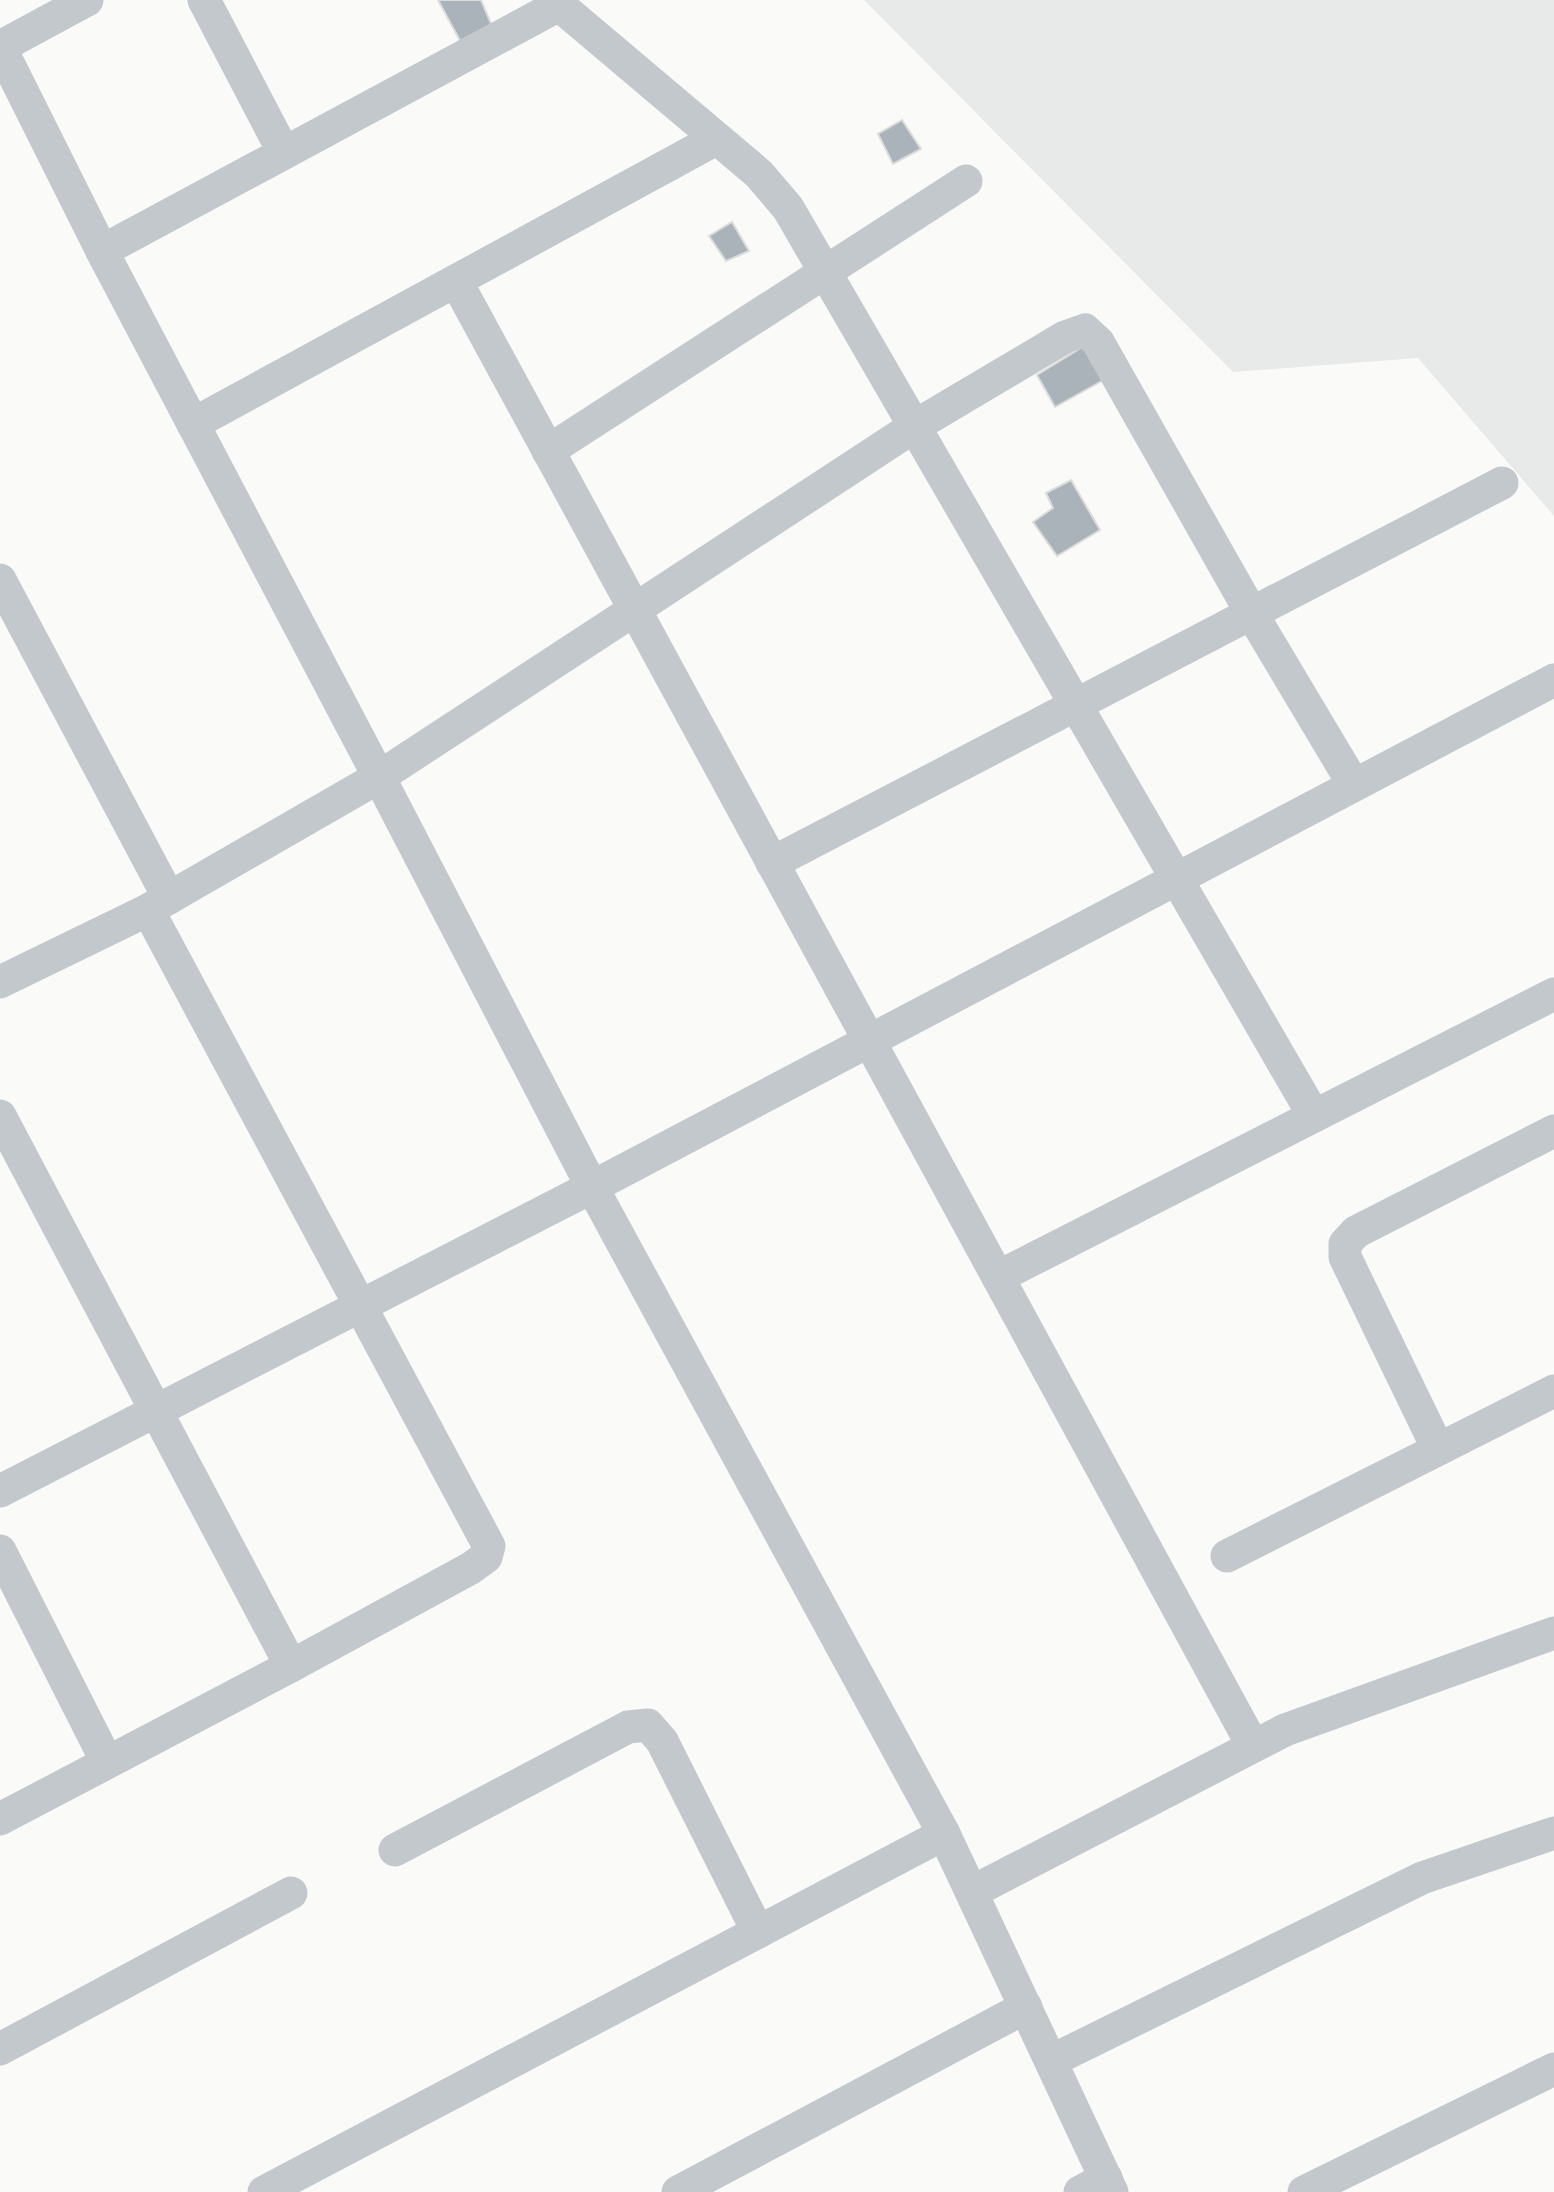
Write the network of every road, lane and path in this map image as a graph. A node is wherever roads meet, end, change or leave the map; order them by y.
1 (87, 0) edge
2 (204, 0) edge
3 (556, 2) edge
4 (0, 47) edge
5 (716, 139) junction
6 (284, 153) junction
7 (966, 181) dead end
8 (102, 251) junction
9 (825, 272) junction
10 (456, 281) junction
11 (193, 424) junction
12 (915, 425) junction
13 (548, 451) junction
14 (1502, 484) dead end
15 (0, 580) edge
16 (634, 610) junction
17 (1251, 614) junction
18 (1554, 680) edge
19 (1076, 705) junction
20 (379, 777) junction
21 (1354, 785) junction
22 (772, 863) junction
23 (1176, 879) junction
24 (159, 904) junction
25 (0, 982) edge
26 (1554, 995) edge
27 (869, 1041) junction
28 (0, 1116) edge
29 (1314, 1116) junction
30 (1554, 1131) edge
31 (592, 1187) junction
32 (998, 1277) junction
33 (360, 1306) junction
34 (1554, 1391) edge
35 (156, 1411) junction
36 (1438, 1449) junction
37 (0, 1491) edge
38 (0, 1551) edge
39 (1227, 1556) dead end
40 (1554, 1633) edge
41 (291, 1666) junction
42 (1253, 1746) junction
43 (107, 1762) junction
44 (0, 1819) edge
45 (1554, 1833) edge
46 (944, 1834) junction
47 (395, 1850) dead end
48 (972, 1892) junction
49 (290, 1893) dead end
50 (758, 1932) junction
51 (1026, 2007) junction
52 (0, 2049) edge
53 (1051, 2061) junction
54 (1554, 2069) edge
55 (1099, 2187) edge
56 (264, 2192) edge
57 (678, 2192) edge
58 (1304, 2192) edge

1 - 4 street
2 - 6 street
3 - 5 street
3 - 6 street
4 - 8 street
5 - 9 street
5 - 10 street
6 - 8 street
7 - 9 street
8 - 11 street
9 - 12 street
9 - 13 street
10 - 11 street
10 - 13 street
11 - 20 street
12 - 16 street
12 - 17 street
12 - 19 street
13 - 16 street
14 - 17 street
15 - 24 street
16 - 20 street
16 - 22 street
17 - 19 street
17 - 21 street
18 - 21 street
19 - 22 street
19 - 23 street
20 - 24 street
20 - 31 street
21 - 23 street
22 - 27 street
23 - 27 street
23 - 29 street
24 - 25 street
24 - 33 street
26 - 29 street
27 - 31 street
27 - 32 street
28 - 35 street
29 - 32 street
30 - 36 street
31 - 33 street
31 - 46 street
32 - 42 street
33 - 35 street
33 - 41 street
34 - 36 street
35 - 37 street
35 - 41 street
36 - 39 street
38 - 43 street
40 - 42 street
41 - 43 street
42 - 48 street
43 - 44 street
45 - 53 street
46 - 48 street
46 - 50 street
47 - 50 street
48 - 51 street
49 - 52 street
50 - 56 street
51 - 53 street
51 - 57 street
53 - 55 street
54 - 58 street

